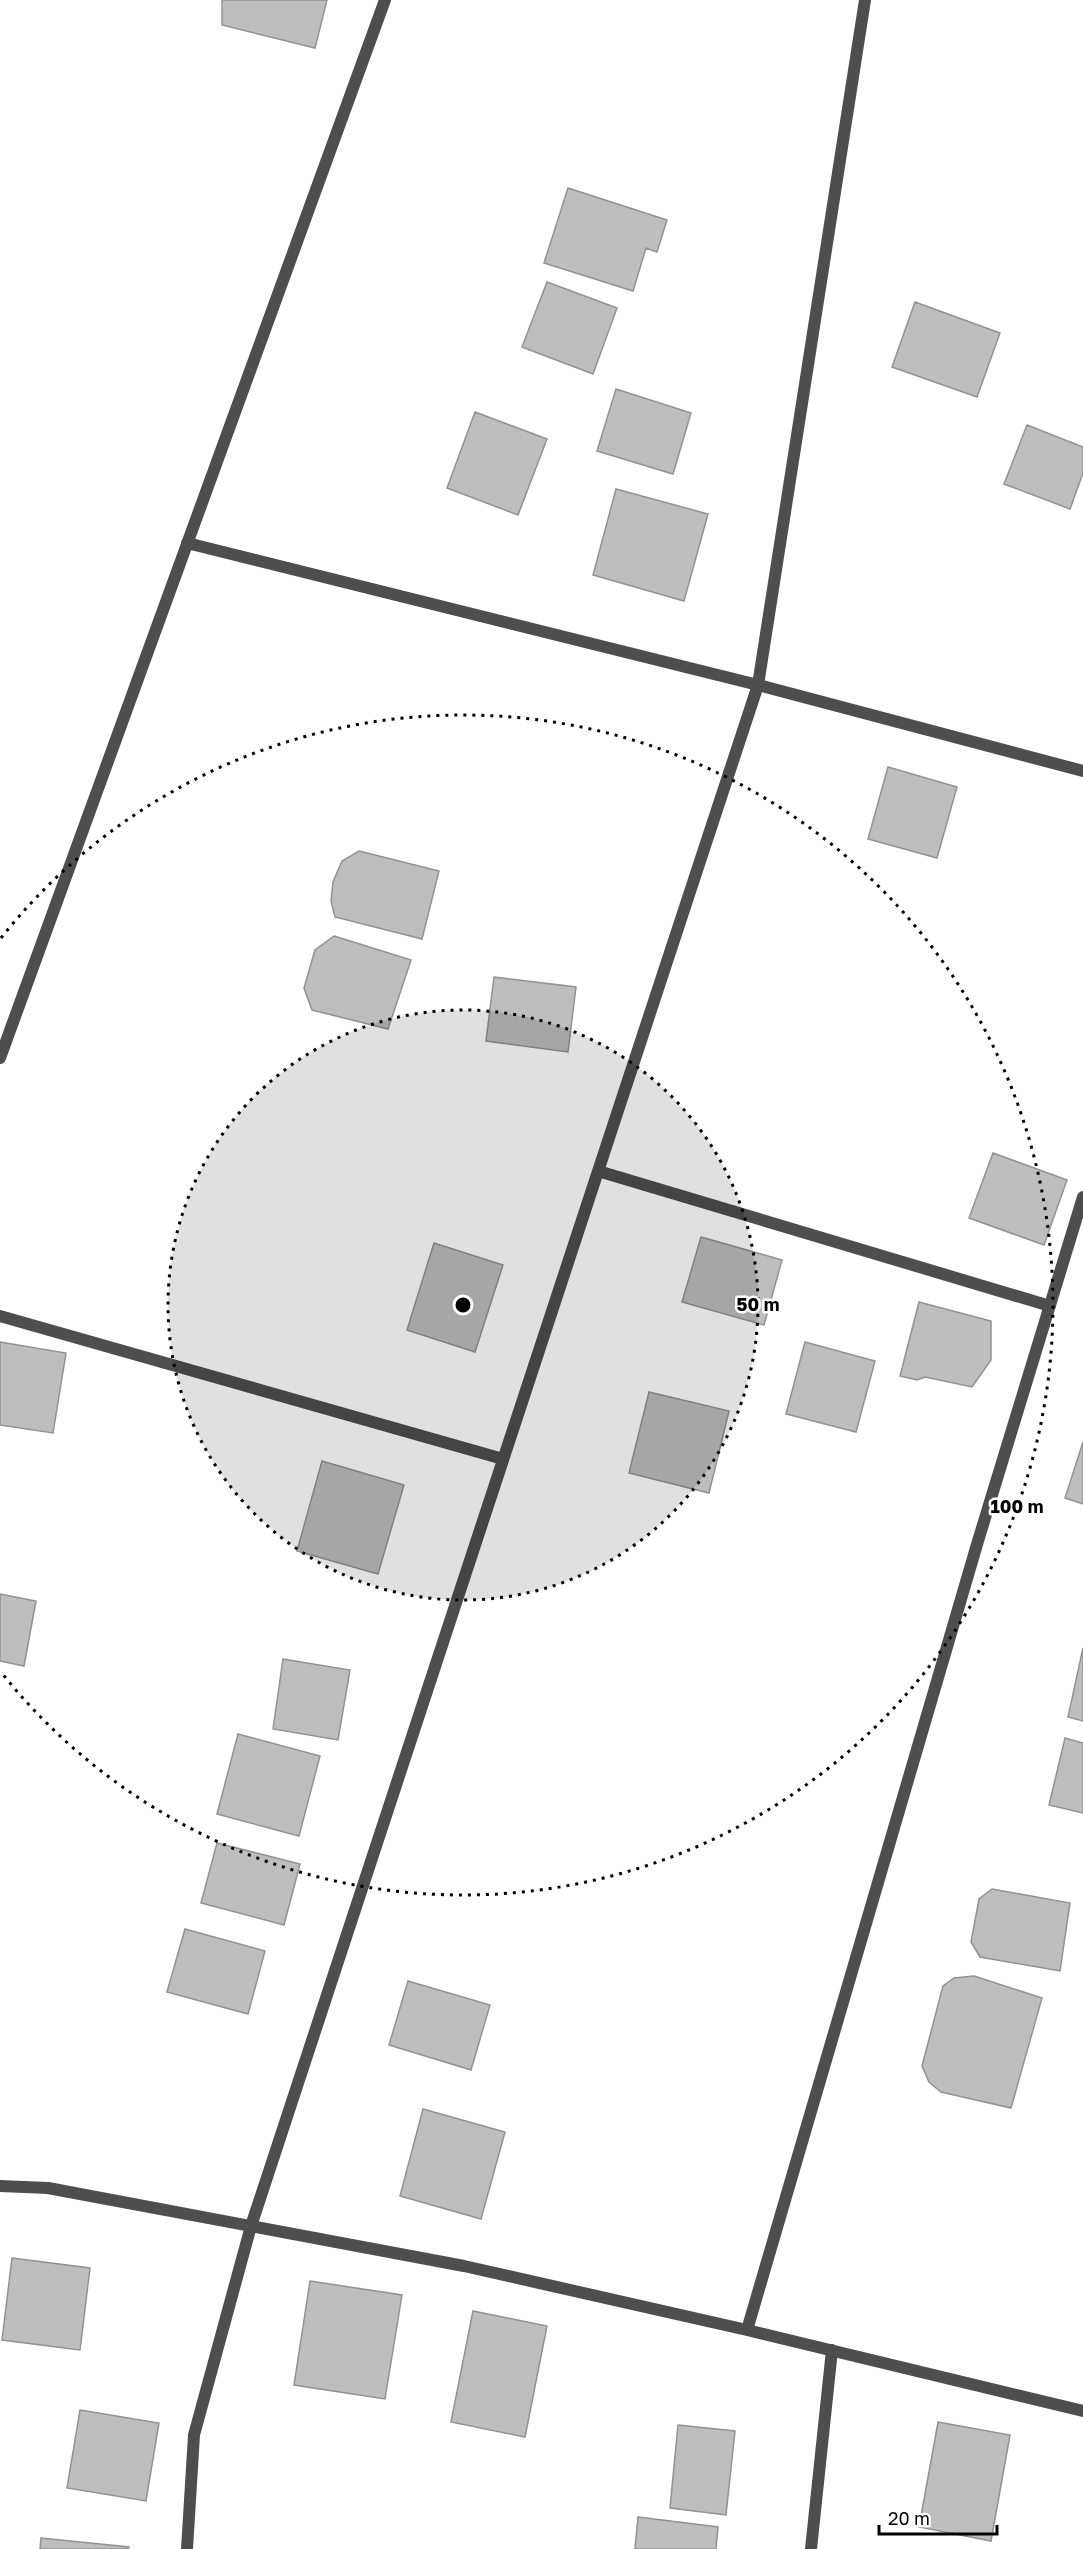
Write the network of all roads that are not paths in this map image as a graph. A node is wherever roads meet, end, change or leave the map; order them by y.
1 (385, 0) edge
2 (865, 0) edge
3 (187, 543) junction
4 (758, 685) junction
5 (1083, 771) edge
6 (0, 1058) edge
7 (598, 1171) junction
8 (1083, 1197) edge
9 (1050, 1305) junction
10 (0, 1316) edge
11 (503, 1459) junction
12 (0, 2186) edge
13 (251, 2226) junction
14 (747, 2330) junction
15 (832, 2350) junction
16 (1083, 2410) edge
17 (187, 2549) edge
18 (811, 2549) edge

1 - 3 street
2 - 4 street
3 - 4 street
3 - 6 street
4 - 5 street
4 - 7 street
7 - 9 street
7 - 11 street
8 - 9 street
9 - 14 street
10 - 11 street
11 - 13 street
12 - 13 street
13 - 14 street
13 - 17 street
14 - 15 street
15 - 16 street
15 - 18 street

